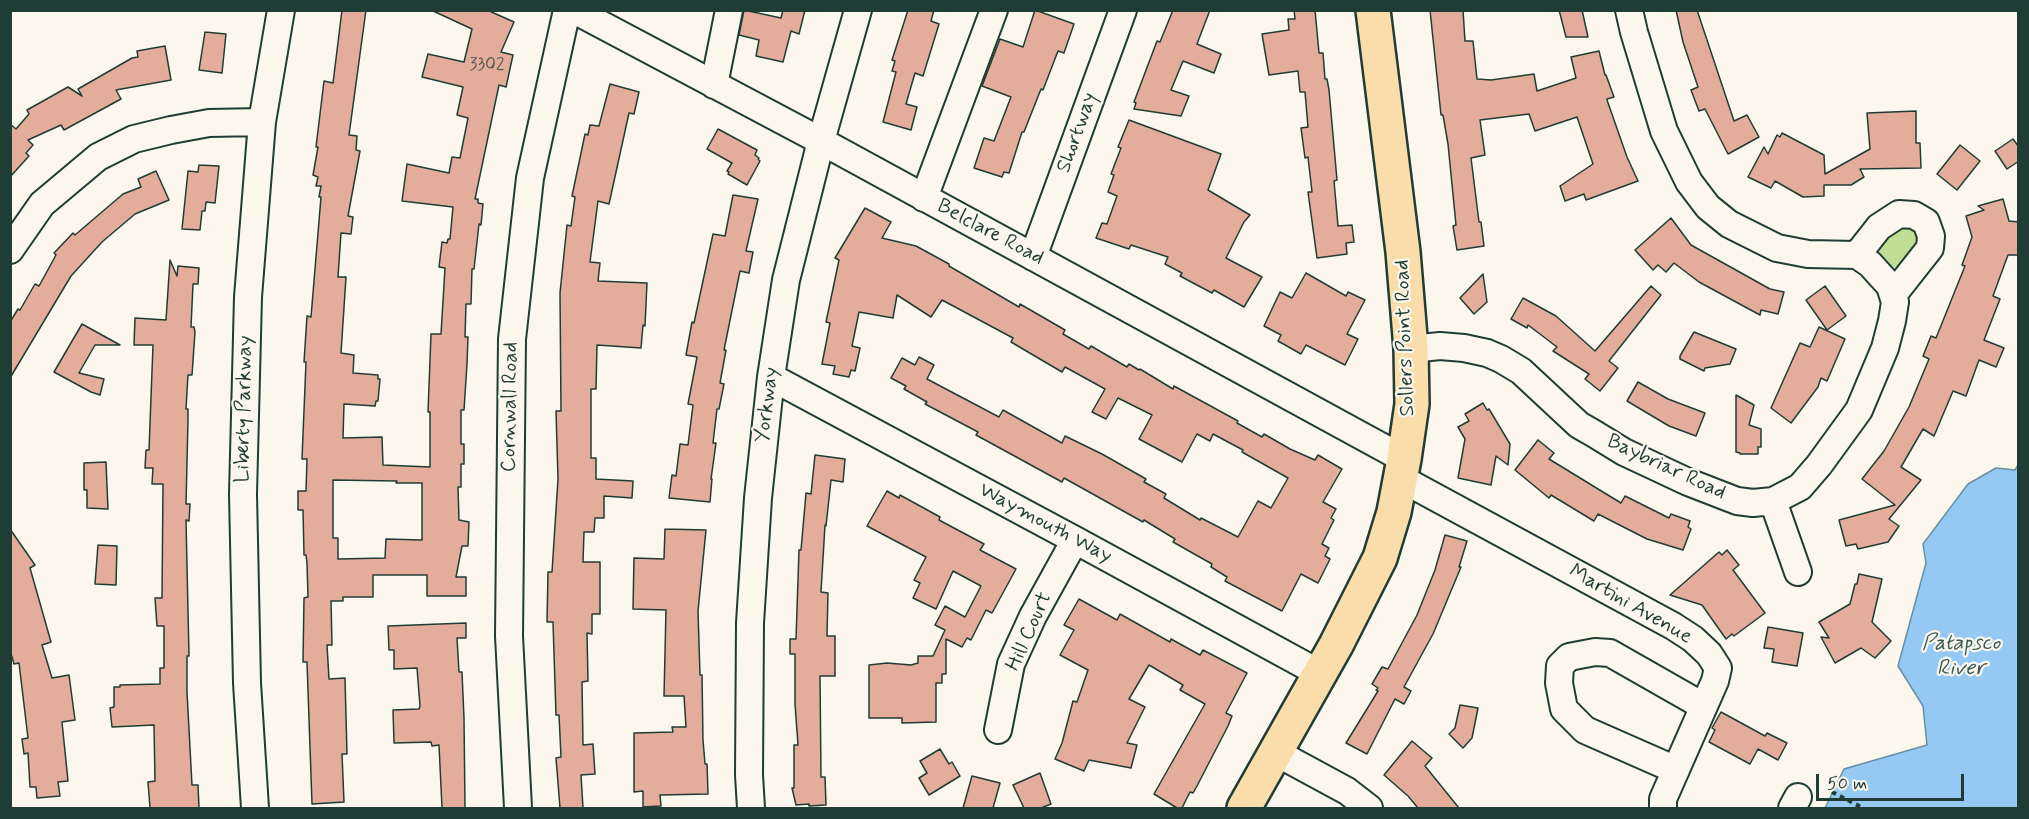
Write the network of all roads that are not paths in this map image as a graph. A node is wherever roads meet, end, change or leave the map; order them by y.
1 (281, 10) edge
2 (567, 10) edge
3 (574, 10) edge
4 (729, 10) edge
5 (858, 10) edge
6 (994, 10) edge
7 (1123, 10) edge
8 (1373, 10) edge
9 (1629, 10) edge
10 (714, 85) junction
11 (262, 122) junction
12 (822, 141) junction
13 (924, 198) junction
14 (10, 250) edge
15 (1857, 255) junction
16 (1033, 256) junction
17 (1893, 295) junction
18 (1411, 349) junction
19 (771, 377) junction
20 (1402, 469) junction
21 (1773, 501) junction
22 (1075, 540) junction
23 (1798, 572) dead end
24 (1319, 673) junction
25 (1703, 706) junction
26 (998, 730) dead end
27 (1275, 752) junction
28 (1676, 770) junction
29 (255, 808) edge
30 (518, 808) edge
31 (751, 808) edge
32 (1244, 808) edge
33 (1369, 808) edge
34 (1663, 808) edge

1 - 11 street, Liberty Parkway
2 - 30 street, Cornwall Road
3 - 10 street, Belclare Road
4 - 10 street
5 - 12 street, Yorkway
6 - 13 street
7 - 16 street, Shortway
8 - 18 main road, Sollers Point Road
9 - 15 street
10 - 12 street, Belclare Road
11 - 14 street
11 - 29 street, Liberty Parkway
12 - 13 street, Belclare Road
12 - 19 street, Yorkway
13 - 16 street, Belclare Road
15 - 17 street
15 - 17 street
16 - 20 street, Belclare Road
17 - 21 street, Baybriar Road
18 - 20 main road, Sollers Point Road
18 - 21 street, Baybriar Road
19 - 22 street, Waymouth Way
19 - 31 street, Yorkway
20 - 24 main road, Sollers Point Road
20 - 25 street, Martini Avenue
21 - 23 street
22 - 24 street, Waymouth Way
22 - 26 street, Hill Court
24 - 27 main road, Sollers Point Road
25 - 28 street, Martini Avenue
25 - 28 street
27 - 32 main road, Sollers Point Road
27 - 33 street
28 - 34 street, Martini Avenue

